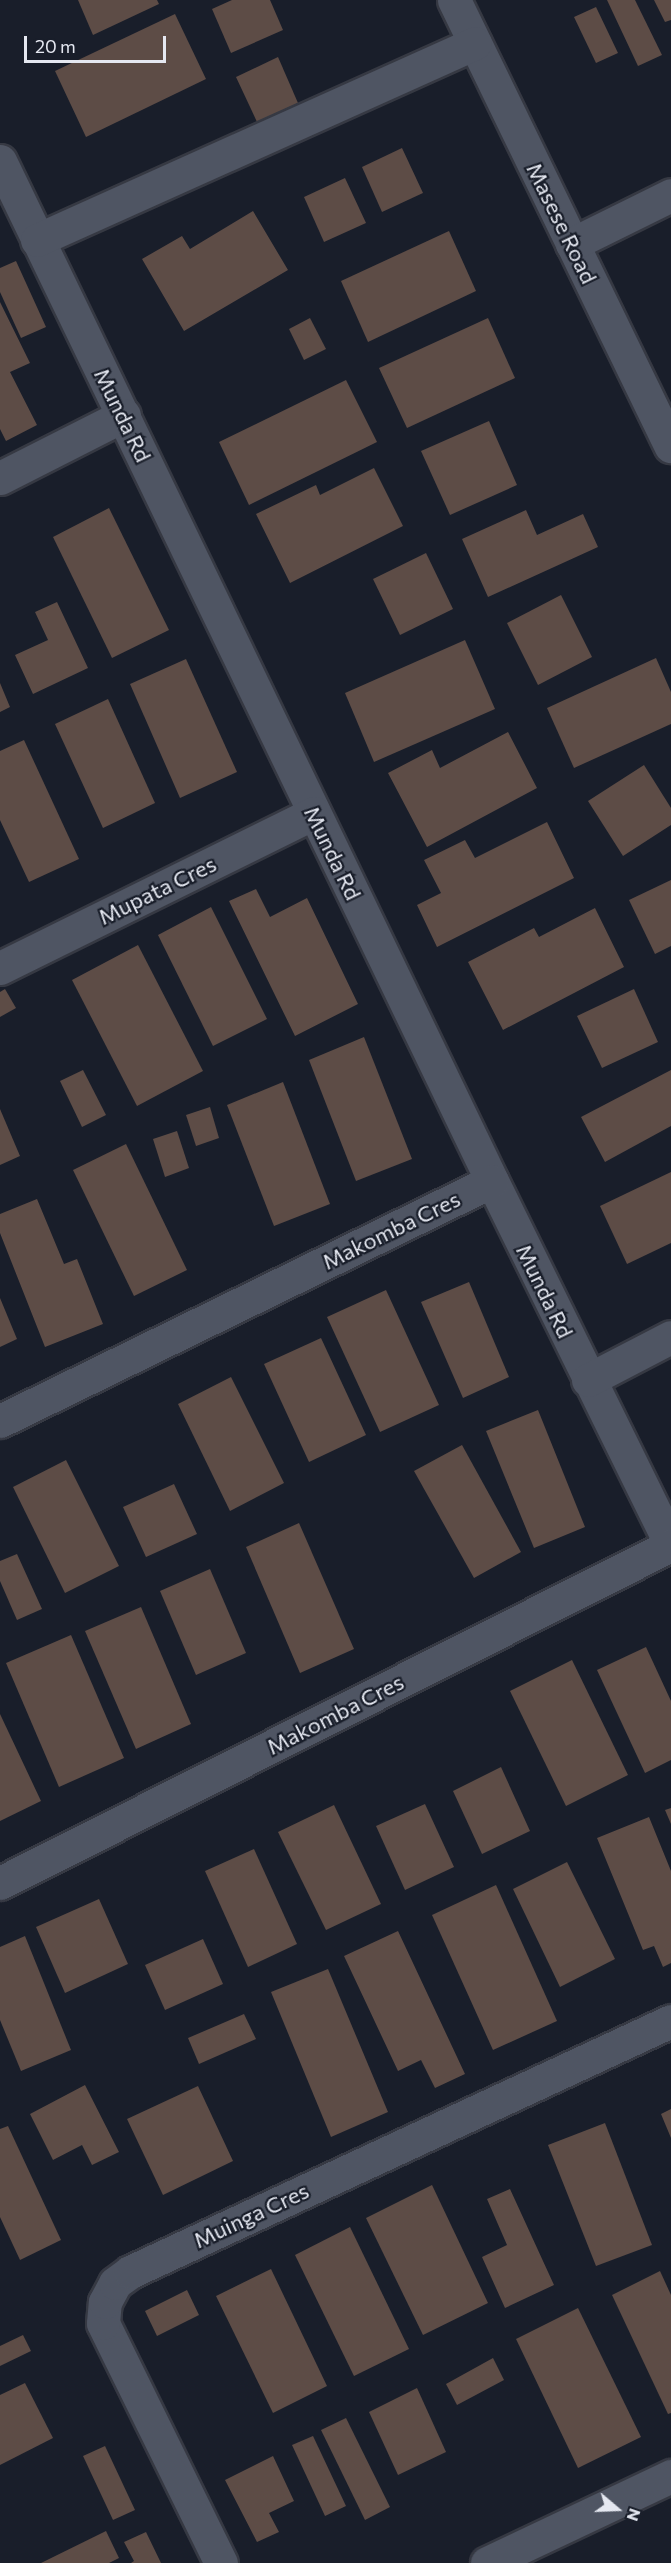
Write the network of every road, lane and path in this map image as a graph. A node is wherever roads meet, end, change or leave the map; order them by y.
1 (454, 0) edge
2 (475, 43) junction
3 (0, 160) edge
4 (671, 195) edge
5 (37, 240) junction
6 (572, 244) junction
7 (124, 415) junction
8 (671, 446) edge
9 (0, 478) edge
10 (314, 813) junction
11 (0, 968) edge
12 (492, 1181) junction
13 (671, 1337) edge
14 (588, 1380) junction
15 (0, 1421) edge
16 (671, 1544) edge
17 (0, 1883) edge
18 (671, 2021) edge
19 (671, 2476) edge
20 (221, 2563) edge
21 (487, 2563) edge

1 - 2 street, Masese Road
2 - 5 street
2 - 6 street, Masese Road
3 - 5 street, Munda Rd
4 - 6 street
5 - 7 street, Munda Rd
6 - 8 street, Masese Road
7 - 9 street
7 - 10 street, Munda Rd
10 - 11 street, Mupata Cres
10 - 12 street, Munda Rd
12 - 14 street, Munda Rd
12 - 15 street, Makomba Cres
13 - 14 street
14 - 16 street, Munda Rd
16 - 17 street, Makomba Cres
18 - 20 street, Muinga Cres
19 - 21 street

